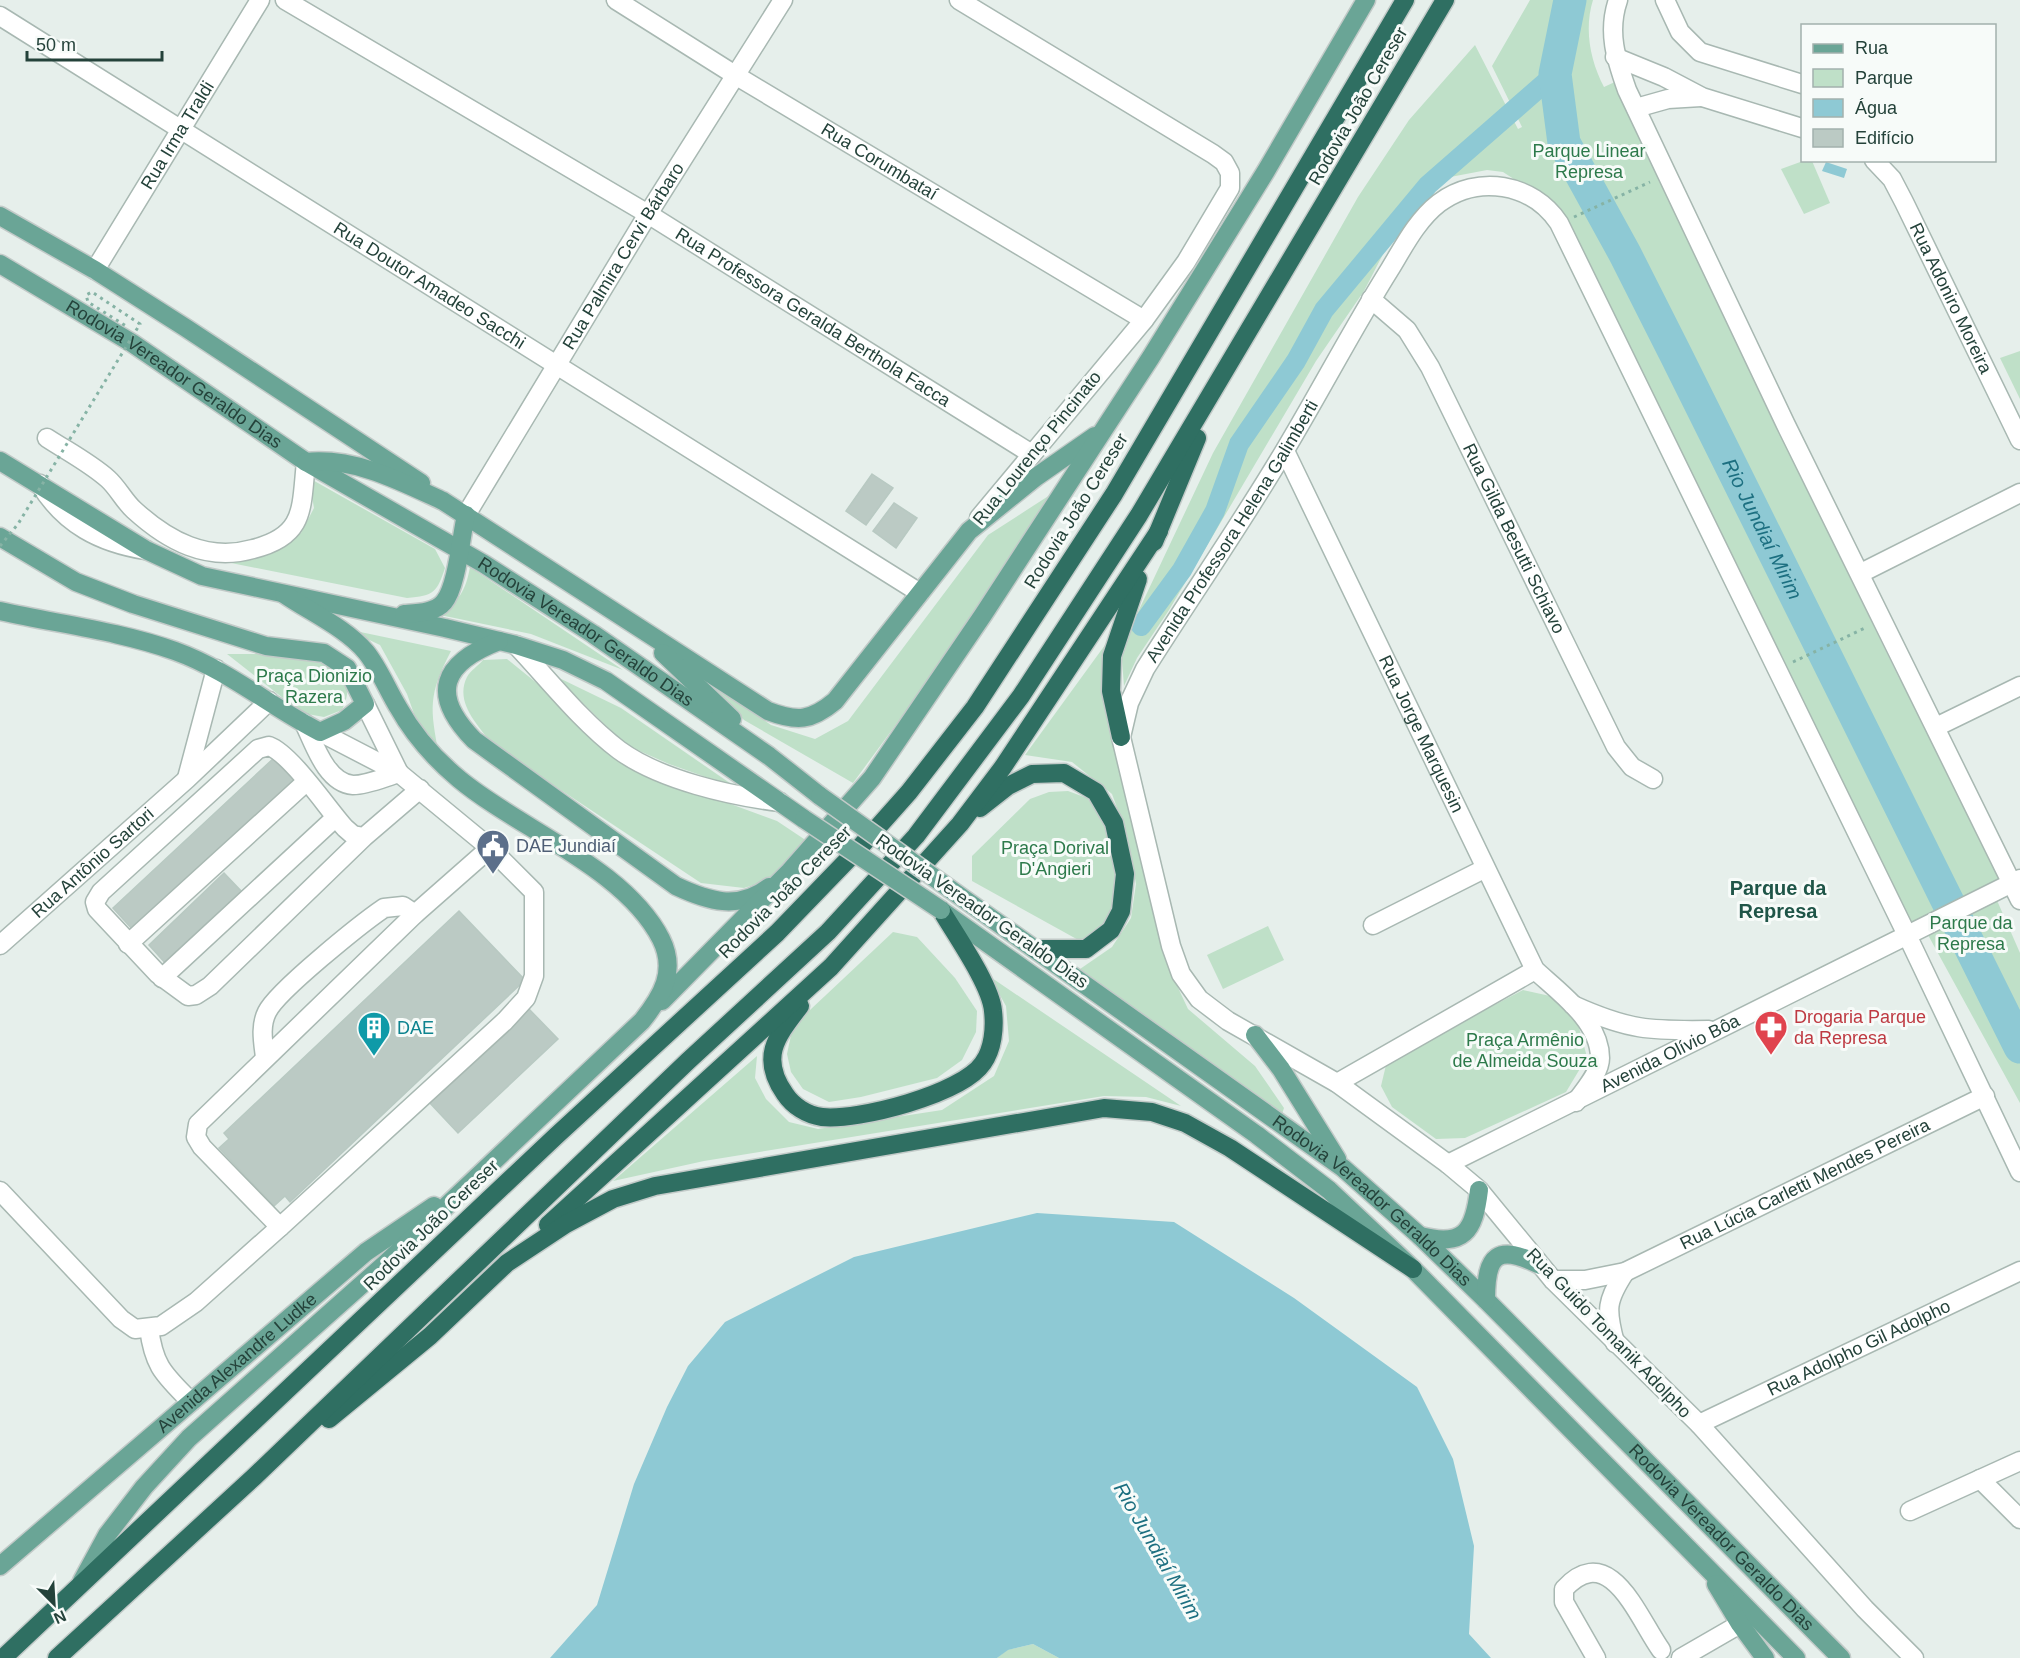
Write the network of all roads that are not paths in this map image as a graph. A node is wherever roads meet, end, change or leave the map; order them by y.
1 (260, 0) edge
2 (285, 0) edge
3 (616, 0) edge
4 (783, 0) edge
5 (959, 0) edge
6 (1366, 0) edge
7 (1406, 0) edge
8 (1445, 0) edge
9 (1618, 0) edge
10 (1665, 0) edge
11 (0, 16) edge
12 (1615, 57) junction
13 (735, 75) junction
14 (1801, 83) edge
15 (1702, 97) junction
16 (1636, 108) junction
17 (1801, 127) edge
18 (182, 131) junction
19 (1876, 162) edge
20 (648, 214) junction
21 (0, 216) edge
22 (0, 264) edge
23 (95, 270) junction
24 (1371, 298) junction
25 (1144, 320) junction
26 (555, 365) junction
27 (1218, 386) junction
28 (1103, 430) junction
29 (47, 438) dead end
30 (2020, 440) edge
31 (1285, 451) junction
32 (1030, 453) junction
33 (0, 461) edge
34 (306, 462) junction
35 (2020, 493) edge
36 (443, 501) junction
37 (466, 515) junction
38 (969, 531) junction
39 (1159, 531) junction
40 (0, 537) edge
41 (458, 549) junction
42 (213, 554) junction
43 (1861, 573) junction
44 (231, 584) junction
45 (921, 592) junction
46 (284, 594) junction
47 (0, 612) edge
48 (386, 615) junction
49 (626, 619) junction
50 (508, 643) junction
51 (216, 669) junction
52 (2020, 686) edge
53 (269, 701) junction
54 (365, 704) junction
55 (1936, 727) junction
56 (312, 728) junction
57 (1121, 737) junction
58 (770, 756) junction
59 (399, 773) junction
60 (187, 779) junction
61 (1653, 779) dead end
62 (306, 782) junction
63 (420, 789) junction
64 (780, 802) junction
65 (335, 818) junction
66 (960, 824) junction
67 (364, 837) junction
68 (490, 848) junction
69 (1484, 869) junction
70 (790, 872) junction
71 (2016, 881) edge
72 (2020, 900) edge
73 (941, 910) junction
74 (415, 914) junction
75 (1163, 914) joint
76 (1373, 924) dead end
77 (1907, 935) junction
78 (128, 944) junction
79 (0, 945) edge
80 (1035, 949) junction
81 (831, 967) junction
82 (1535, 970) junction
83 (162, 978) junction
84 (1572, 1004) junction
85 (642, 1021) junction
86 (1716, 1030) junction
87 (1255, 1035) junction
88 (265, 1057) junction
89 (1337, 1083) junction
90 (1985, 1096) junction
91 (1576, 1102) junction
92 (1448, 1164) junction
93 (1343, 1168) junction
94 (482, 1172) junction
95 (2020, 1172) edge
96 (1479, 1190) junction
97 (0, 1191) edge
98 (280, 1227) junction
99 (1420, 1236) junction
100 (507, 1263) junction
101 (1539, 1265) junction
102 (1413, 1269) junction
103 (2020, 1271) edge
104 (1625, 1272) junction
105 (1552, 1280) junction
106 (1486, 1300) junction
107 (149, 1328) junction
108 (1615, 1344) junction
109 (191, 1402) junction
110 (1699, 1424) junction
111 (2020, 1461) edge
112 (254, 1478) junction
113 (1980, 1479) junction
114 (1910, 1511) dead end
115 (2020, 1519) edge
116 (1704, 1561) junction
117 (0, 1566) edge
118 (82, 1581) junction
119 (1740, 1624) junction
120 (1661, 1655) edge
121 (3, 1658) edge
122 (57, 1658) edge
123 (1596, 1658) edge
124 (1681, 1658) edge
125 (1765, 1658) edge
126 (1796, 1658) edge
127 (1840, 1658) edge
128 (1914, 1658) edge

1 - 18 street, Rua Irma Traldi
2 - 20 street, Rua Professora Geralda Berthola Facca
3 - 13 street, Rua Corumbataí
4 - 13 street, Rua Palmira Cervi Bárbaro
5 - 25 street, Rua Lourenço Pincinato
6 - 28 main road
7 - 118 highway, Rodovia João Cereser
8 - 27 highway, Rodovia João Cereser
9 - 12 street
10 - 14 street
11 - 18 street, Rua Doutor Amadeo Sacchi
12 - 15 street
12 - 16 street
13 - 20 street, Rua Palmira Cervi Bárbaro
13 - 25 street, Rua Corumbataí
15 - 16 street
15 - 17 street
16 - 43 street
18 - 23 street, Rua Irma Traldi
18 - 26 street, Rua Doutor Amadeo Sacchi
19 - 30 street, Rua Adoniro Moreira
20 - 26 street, Rua Palmira Cervi Bárbaro
20 - 32 street, Rua Professora Geralda Berthola Facca
21 - 23 main road
22 - 34 main road, Rodovia Vereador Geraldo Dias
23 - 36 main road
24 - 31 street, Avenida Professora Helena Galimberti
24 - 61 street, Rua Gilda Besutti Schiavo
24 - 77 street, Avenida Professora Helena Galimberti
25 - 32 street, Rua Lourenço Pincinato
26 - 37 street, Rua Palmira Cervi Bárbaro
26 - 45 street, Rua Doutor Amadeo Sacchi
27 - 39 highway
27 - 112 highway, Rodovia João Cereser
28 - 38 main road
28 - 70 main road
29 - 42 street
31 - 57 street, Avenida Professora Helena Galimberti
31 - 69 street, Rua Jorge Marquesin
32 - 38 street, Rua Lourenço Pincinato
33 - 44 main road, Rodovia Vereador Geraldo Dias
34 - 36 main road
34 - 41 main road, Rodovia Vereador Geraldo Dias
34 - 42 street
35 - 43 street
36 - 37 main road
37 - 41 main road
37 - 49 main road
38 - 45 main road, Rua Lourenço Pincinato
39 - 57 highway
39 - 66 highway
40 - 54 main road
41 - 48 main road
41 - 58 main road, Rodovia Vereador Geraldo Dias
42 - 44 street
43 - 55 street
44 - 46 main road, Rodovia Vereador Geraldo Dias
45 - 49 main road, Rua Lourenço Pincinato
46 - 48 main road, Rodovia Vereador Geraldo Dias
46 - 85 main road
47 - 51 main road
48 - 50 main road, Rodovia Vereador Geraldo Dias
49 - 58 main road
50 - 64 main road, Rodovia Vereador Geraldo Dias
50 - 64 street
50 - 70 main road
51 - 53 main road
51 - 60 street
52 - 55 street
53 - 56 main road
53 - 60 street, Rua Antônio Sartori
54 - 56 main road
54 - 59 street
55 - 71 street
56 - 59 street
56 - 59 street
57 - 75 street, Avenida Professora Helena Galimberti
58 - 80 main road, Rodovia Vereador Geraldo Dias, bridge
59 - 63 street
60 - 79 street, Rua Antônio Sartori
62 - 65 street
62 - 78 street
62 - 78 street
63 - 67 street
63 - 68 street
64 - 73 main road, Rodovia Vereador Geraldo Dias, bridge
65 - 67 street
65 - 83 street
66 - 80 highway
66 - 81 highway
67 - 83 street
68 - 74 street
68 - 98 street
69 - 76 street
69 - 82 street, Rua Jorge Marquesin
70 - 85 main road
71 - 72 street
71 - 77 street, Avenida Olívio Bôa
73 - 81 highway
73 - 102 main road, Rodovia Vereador Geraldo Dias
74 - 88 street
74 - 88 street
75 - 87 street, Rua Guido Tomanik Adolpho
77 - 86 street, Avenida Olívio Bôa
77 - 90 street
78 - 83 street
80 - 93 main road, Rodovia Vereador Geraldo Dias
81 - 100 highway
82 - 84 street, Rua Jorge Marquesin
82 - 89 street
84 - 86 street, Rua Jorge Marquesin
84 - 91 street, Rua Jorge Marquesin
85 - 94 main road
86 - 91 street, Avenida Olívio Bôa
87 - 89 street, Rua Guido Tomanik Adolpho
87 - 93 main road
88 - 98 street
89 - 92 street, Rua Guido Tomanik Adolpho
90 - 95 street
90 - 104 street, Rua Lúcia Carletti Mendes Pereira
91 - 92 street, Avenida Olívio Bôa
92 - 96 street, Rua Guido Tomanik Adolpho
93 - 99 main road, Rodovia Vereador Geraldo Dias
94 - 109 main road, Avenida Alexandre Ludke
94 - 118 main road
96 - 99 main road
96 - 101 street, Rua Guido Tomanik Adolpho
97 - 107 street
98 - 107 street
99 - 106 main road, Rodovia Vereador Geraldo Dias
100 - 102 highway
100 - 112 highway
101 - 105 street, Rua Guido Tomanik Adolpho
101 - 106 main road
102 - 116 main road, Rodovia Vereador Geraldo Dias
103 - 110 street, Rua Adolpho Gil Adolpho
104 - 105 street, Rua Lúcia Carletti Mendes Pereira
104 - 108 street
105 - 108 street, Rua Guido Tomanik Adolpho
106 - 127 main road, Rodovia Vereador Geraldo Dias
107 - 109 street
108 - 110 street, Rua Guido Tomanik Adolpho
109 - 117 main road, Avenida Alexandre Ludke
110 - 128 street, Rua Guido Tomanik Adolpho
111 - 113 street
112 - 122 highway, Rodovia João Cereser
113 - 114 street
113 - 115 street
116 - 119 main road
116 - 126 main road, Rodovia Vereador Geraldo Dias
118 - 121 highway, Rodovia João Cereser
119 - 124 street
119 - 125 main road
120 - 123 street

